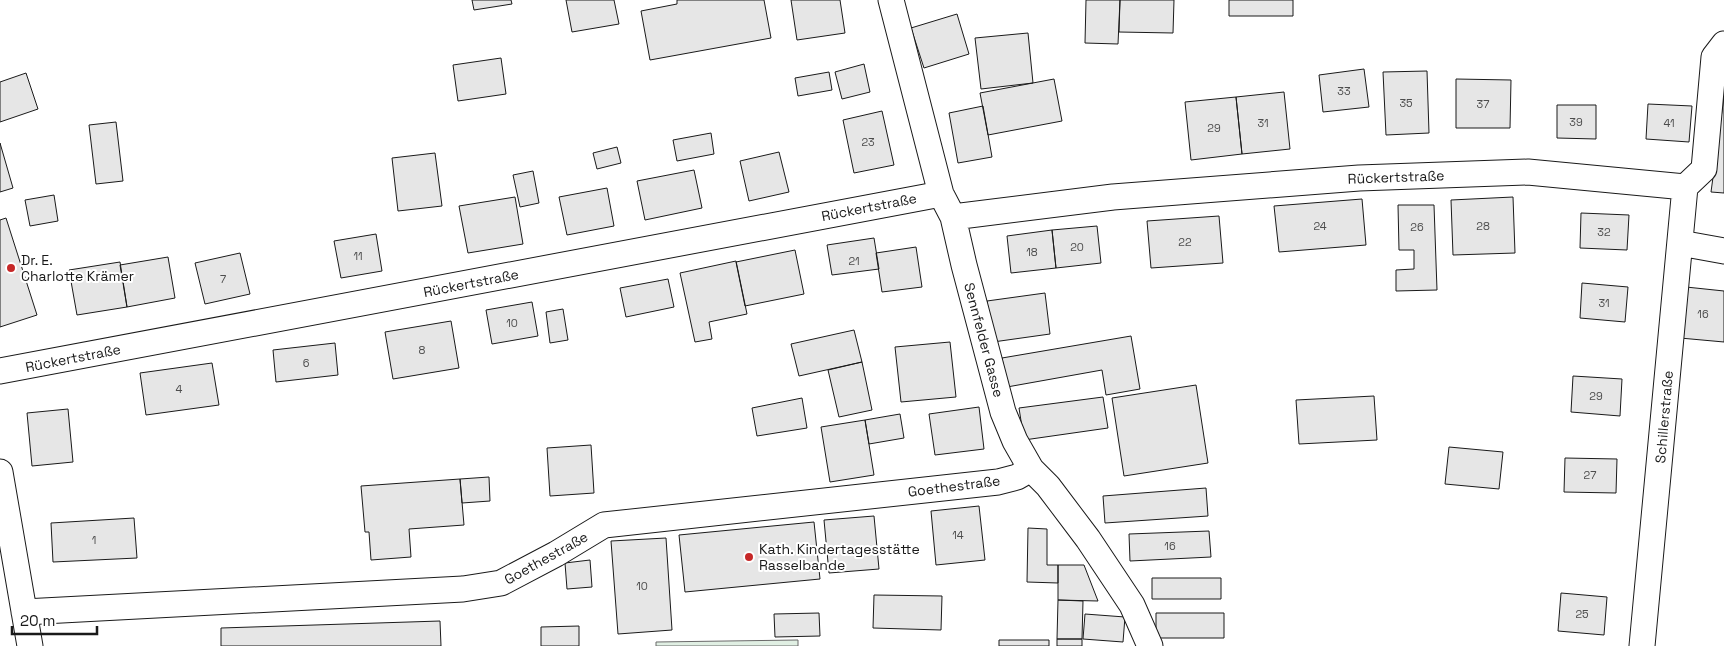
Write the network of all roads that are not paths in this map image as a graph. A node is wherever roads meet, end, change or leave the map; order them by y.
1 (891, 0) edge
2 (1724, 44) edge
3 (1685, 187) junction
4 (941, 194) junction
5 (953, 217) junction
6 (1680, 243) junction
7 (1724, 251) edge
8 (0, 371) edge
9 (1031, 469) junction
10 (0, 472) edge
11 (24, 612) junction
12 (30, 646) edge
13 (1150, 646) edge
14 (1642, 646) edge

1 - 4 street, Sennfelder Gasse
2 - 3 street
3 - 5 street, Rückertstraße
3 - 6 street, Schillerstraße
4 - 5 street, Sennfelder Gasse
4 - 8 street, Rückertstraße
5 - 9 street, Sennfelder Gasse
6 - 7 street
6 - 14 street, Schillerstraße
9 - 11 street, Goethestraße
9 - 13 street, Sennfelder Gasse
10 - 11 street
11 - 12 street

